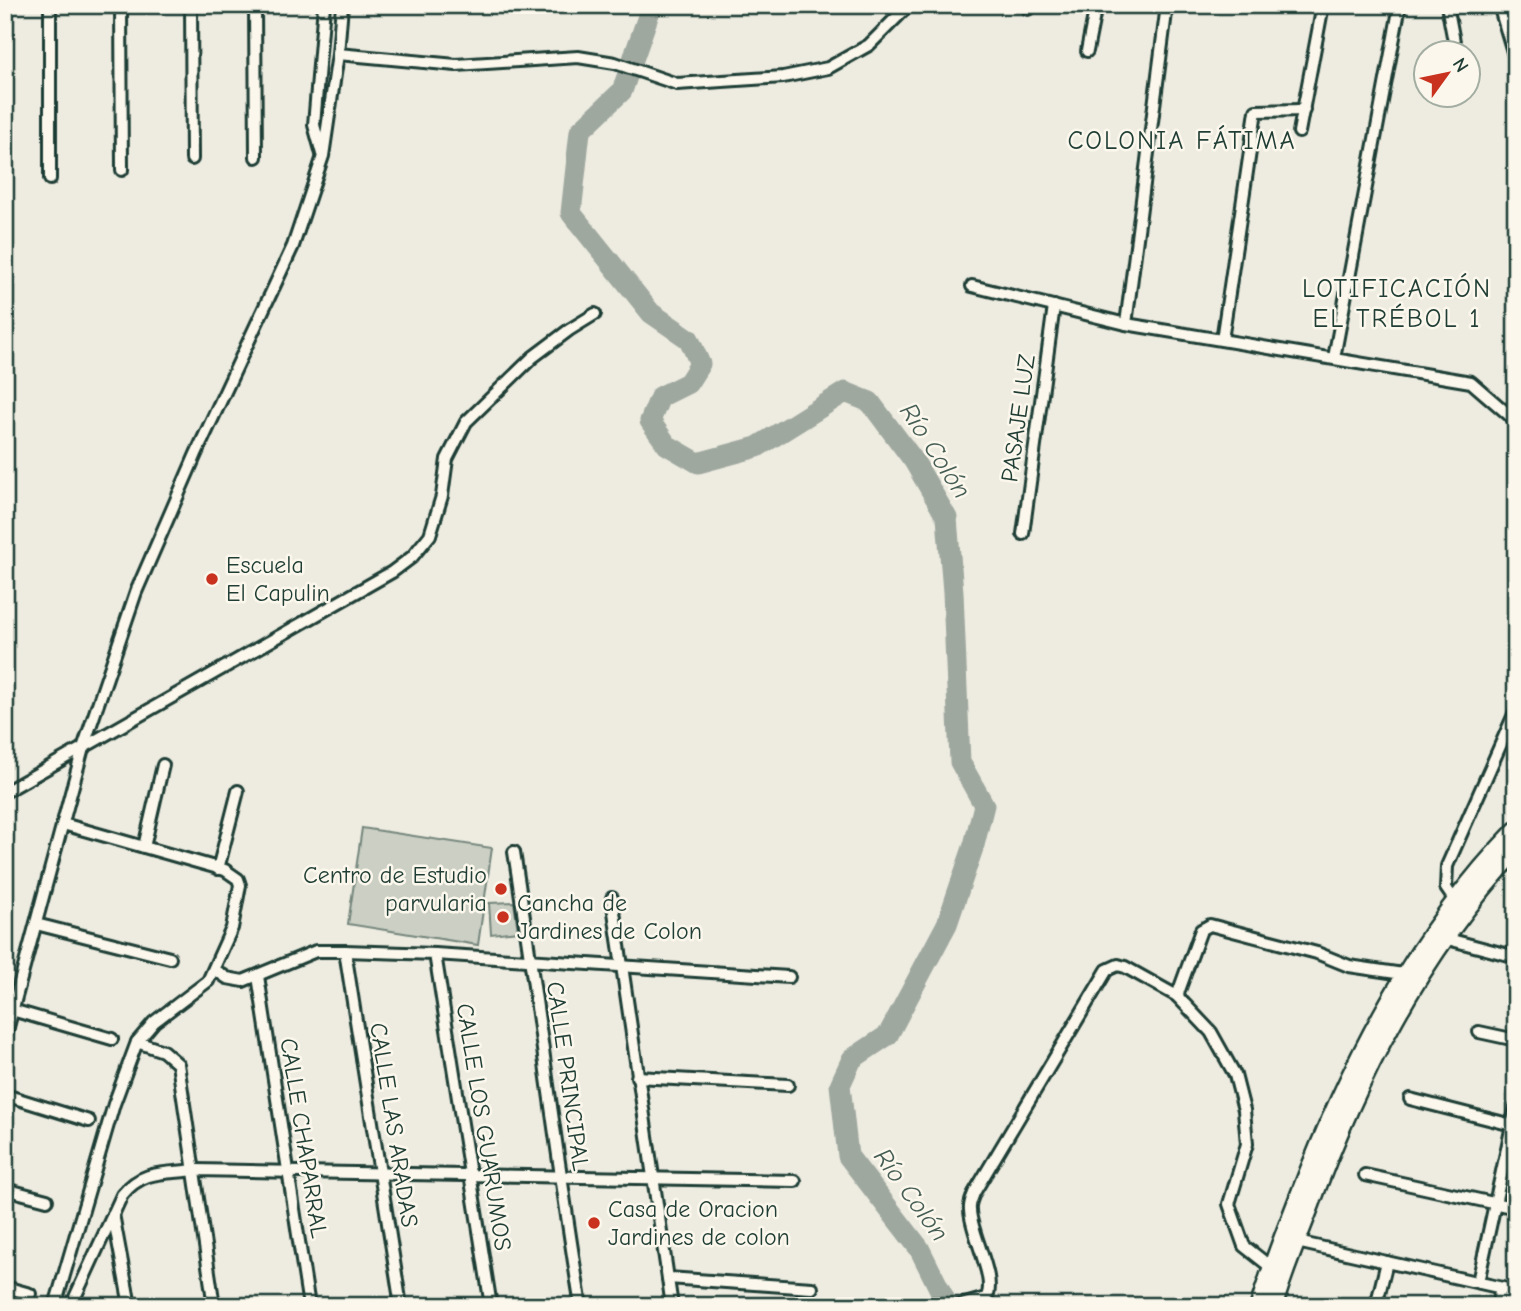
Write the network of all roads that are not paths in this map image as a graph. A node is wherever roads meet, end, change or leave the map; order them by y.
1 (50, 5) edge
2 (121, 5) edge
3 (191, 5) edge
4 (255, 5) edge
5 (324, 5) edge
6 (342, 5) edge
7 (909, 5) edge
8 (1096, 5) edge
9 (1167, 5) edge
10 (1323, 5) edge
11 (1401, 5) edge
12 (1447, 5) edge
13 (1499, 5) edge
14 (1453, 38) edge
15 (1087, 51) dead end
16 (338, 54) junction
17 (1516, 62) edge
18 (1304, 110) junction
19 (1299, 132) dead end
20 (323, 156) junction
21 (256, 158) dead end
22 (192, 159) dead end
23 (122, 170) dead end
24 (50, 179) dead end
25 (972, 286) dead end
26 (1054, 306) junction
27 (595, 314) dead end
28 (1126, 324) junction
29 (1222, 340) junction
30 (1334, 358) junction
31 (1516, 421) edge
32 (1023, 534) dead end
33 (1516, 710) edge
34 (83, 748) junction
35 (163, 765) dead end
36 (5, 792) edge
37 (238, 792) dead end
38 (63, 824) junction
39 (1516, 830) edge
40 (144, 847) junction
41 (1516, 851) edge
42 (514, 852) dead end
43 (218, 869) junction
44 (612, 898) dead end
45 (1455, 901) junction
46 (36, 924) junction
47 (1444, 938) junction
48 (345, 951) junction
49 (435, 954) junction
50 (1516, 957) edge
51 (170, 958) dead end
52 (531, 960) junction
53 (620, 966) junction
54 (214, 969) junction
55 (1404, 974) junction
56 (258, 976) junction
57 (789, 976) dead end
58 (1177, 996) junction
59 (12, 1010) junction
60 (1479, 1032) dead end
61 (5, 1038) edge
62 (111, 1039) dead end
63 (1516, 1040) edge
64 (137, 1042) junction
65 (637, 1077) junction
66 (788, 1085) dead end
67 (5, 1095) edge
68 (1410, 1099) dead end
69 (1516, 1107) edge
70 (89, 1121) dead end
71 (1514, 1126) edge
72 (195, 1170) junction
73 (288, 1172) junction
74 (380, 1173) junction
75 (472, 1175) junction
76 (1365, 1175) dead end
77 (560, 1177) junction
78 (652, 1178) junction
79 (795, 1181) dead end
80 (5, 1189) edge
81 (47, 1200) dead end
82 (1493, 1204) junction
83 (1516, 1208) edge
84 (113, 1214) junction
85 (1297, 1242) junction
86 (1387, 1262) junction
87 (1272, 1268) junction
88 (668, 1278) junction
89 (1478, 1282) junction
90 (5, 1287) edge
91 (812, 1288) dead end
92 (1501, 1288) junction
93 (1516, 1291) edge
94 (30, 1294) dead end
95 (55, 1306) edge
96 (71, 1306) edge
97 (130, 1306) edge
98 (214, 1306) edge
99 (309, 1306) edge
100 (401, 1306) edge
101 (491, 1306) edge
102 (581, 1306) edge
103 (672, 1306) edge
104 (958, 1306) edge
105 (1259, 1306) edge
106 (1275, 1306) edge
107 (1376, 1306) edge
108 (1497, 1306) edge

1 - 24 street
2 - 23 street
3 - 22 street
4 - 21 street
5 - 20 street
6 - 16 street
7 - 16 street
8 - 15 street
9 - 28 street
10 - 18 street
11 - 30 street
12 - 14 street
13 - 17 street
16 - 20 street
18 - 19 street
18 - 29 street
20 - 34 street
25 - 26 street
26 - 28 street
26 - 32 street, PASAJE LUZ
27 - 34 street
28 - 29 street
29 - 30 street
30 - 31 street
33 - 45 street
34 - 36 street
34 - 38 street
35 - 40 street
37 - 43 street
38 - 40 street
38 - 46 street
39 - 45 highway
40 - 43 street
41 - 47 highway
42 - 52 street, CALLE PRINCIPAL
43 - 54 street
44 - 53 street
45 - 55 highway
46 - 51 street
46 - 59 street
47 - 50 street
47 - 85 highway
48 - 49 street
48 - 56 street
48 - 74 street, CALLE LAS ARADAS
49 - 52 street
49 - 75 street, CALLE LOS GUARUMOS
52 - 53 street
52 - 77 street, CALLE PRINCIPAL
53 - 57 street
53 - 65 street
54 - 56 street
54 - 64 street
55 - 58 street
55 - 87 highway
56 - 73 street, CALLE CHAPARRAL
58 - 87 street
58 - 104 street
59 - 61 street
59 - 62 street
60 - 63 street
64 - 72 street
64 - 95 street
65 - 66 street
65 - 78 street
67 - 70 street
68 - 71 street
69 - 71 street
71 - 82 street
72 - 73 street
72 - 84 street
72 - 98 street
73 - 74 street
73 - 99 street, CALLE CHAPARRAL
74 - 75 street
74 - 100 street, CALLE LAS ARADAS
75 - 77 street
75 - 101 street, CALLE LOS GUARUMOS
76 - 82 street
77 - 78 street
77 - 102 street, CALLE PRINCIPAL
78 - 79 street
78 - 88 street
80 - 81 street
82 - 83 street
82 - 89 street
84 - 96 street
84 - 97 street
85 - 86 street
85 - 106 highway
86 - 89 street
86 - 107 street
87 - 105 highway
88 - 91 street
88 - 103 street
89 - 92 street
90 - 94 street
92 - 93 street
92 - 108 street

